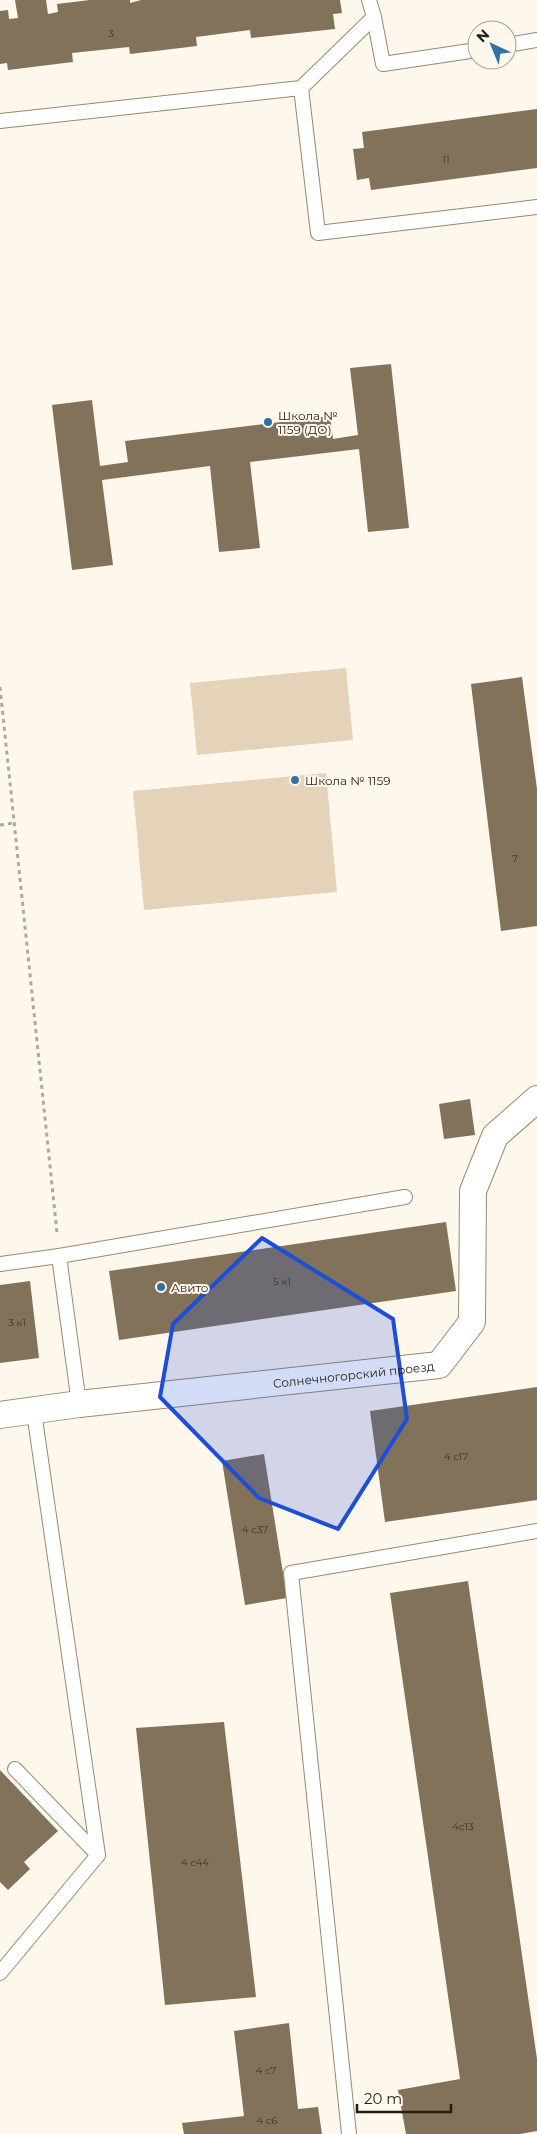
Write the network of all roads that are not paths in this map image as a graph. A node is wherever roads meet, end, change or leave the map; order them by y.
1 (369, 0) edge
2 (374, 16) junction
3 (537, 40) edge
4 (517, 43) edge
5 (467, 51) edge
6 (300, 88) junction
7 (0, 121) edge
8 (537, 207) edge
9 (537, 1099) edge
10 (405, 1197) dead end
11 (59, 1256) junction
12 (0, 1264) edge
13 (79, 1404) junction
14 (34, 1412) junction
15 (0, 1415) edge
16 (537, 1531) edge
17 (15, 1769) dead end
18 (98, 1855) junction
19 (0, 1973) edge
20 (349, 2134) edge

1 - 2 lane
2 - 5 lane
2 - 6 lane
3 - 4 lane
6 - 7 lane
6 - 8 lane
9 - 13 street, Солнечногорский проезд
10 - 11 lane
11 - 12 lane
11 - 13 lane
13 - 14 street, Солнечногорский проезд
14 - 15 street, Солнечногорский проезд
14 - 18 lane
16 - 20 lane
17 - 18 lane
18 - 19 lane

